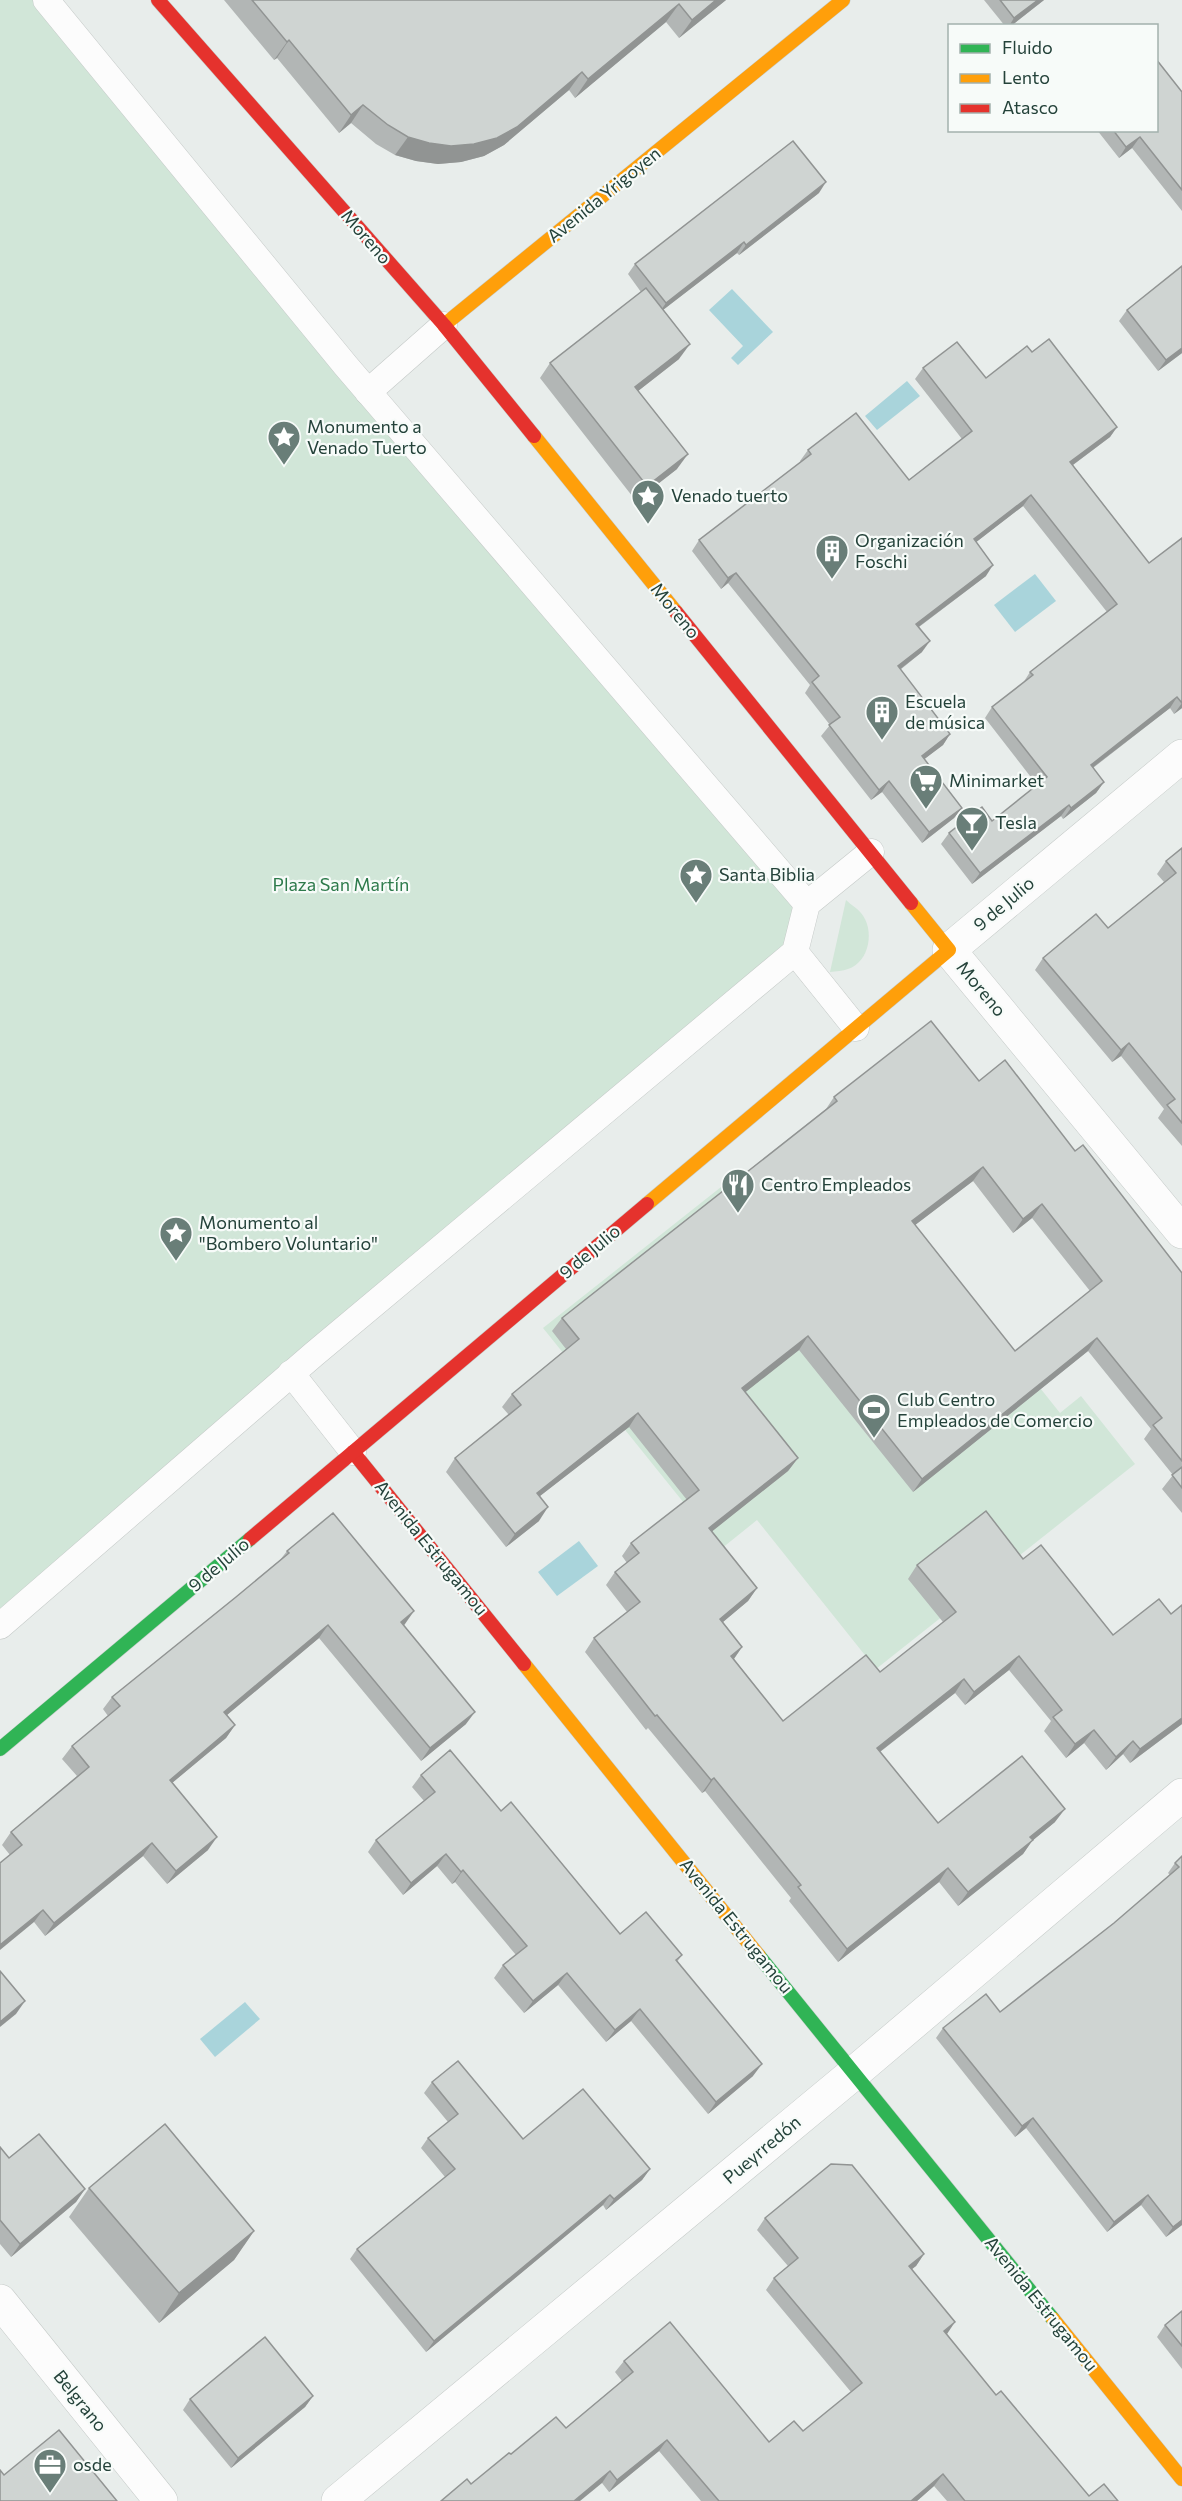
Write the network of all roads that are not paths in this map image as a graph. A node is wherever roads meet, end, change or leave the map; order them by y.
1 (46, 0) edge
2 (158, 0) edge
3 (843, 0) edge
4 (444, 325) junction
5 (368, 392) junction
6 (1182, 756) edge
7 (871, 852) junction
8 (807, 904) junction
9 (949, 950) junction
10 (795, 952) junction
11 (856, 1028) junction
12 (1182, 1232) edge
13 (291, 1373) junction
14 (353, 1452) junction
15 (0, 1626) edge
16 (0, 1749) edge
17 (1182, 1795) edge
18 (854, 2073) junction
19 (0, 2301) edge
20 (1182, 2479) edge
21 (161, 2501) edge
22 (339, 2501) edge

1 - 5 lane
2 - 4 main road, Moreno
3 - 4 main road, Avenida Yrigoyen
4 - 5 lane, Avenida Yrigoyen
4 - 7 main road, Moreno
5 - 8 lane
6 - 9 street, 9 de Julio
7 - 8 lane
7 - 9 main road, Moreno
8 - 10 lane
9 - 11 main road, 9 de Julio
9 - 12 street, Moreno
10 - 11 lane
10 - 13 lane
11 - 14 main road, 9 de Julio
13 - 14 lane, Avenida Estrugamou
13 - 15 lane
14 - 16 main road, 9 de Julio
14 - 18 main road, Avenida Estrugamou
17 - 18 street, Pueyrredón
18 - 20 main road, Avenida Estrugamou
18 - 22 street, Pueyrredón
19 - 21 street, Belgrano

